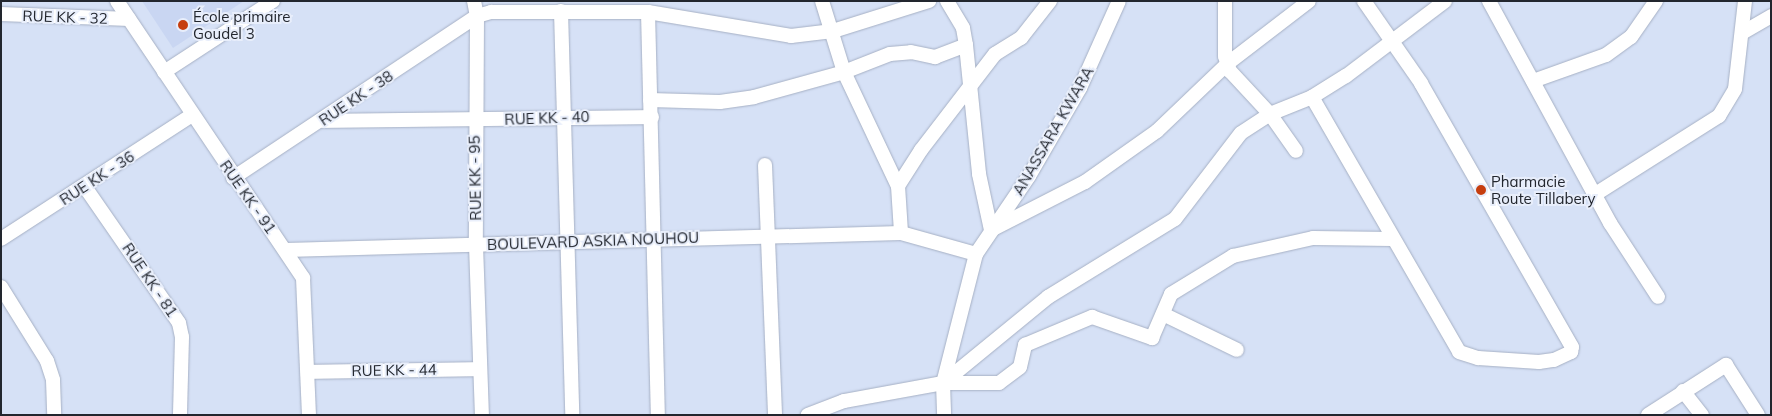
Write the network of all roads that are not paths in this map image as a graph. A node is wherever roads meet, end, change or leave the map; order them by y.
1 (117, 1) edge
2 (273, 1) edge
3 (474, 1) edge
4 (822, 1) edge
5 (928, 1) edge
6 (1050, 1) edge
7 (1119, 1) edge
8 (1225, 1) edge
9 (1309, 1) edge
10 (1364, 1) edge
11 (1445, 1) edge
12 (1488, 1) edge
13 (1656, 1) edge
14 (1745, 1) edge
15 (955, 4) edge
16 (562, 11) junction
17 (648, 12) junction
18 (1, 14) edge
19 (477, 16) junction
20 (1771, 16) edge
21 (129, 19) junction
22 (833, 31) junction
23 (1742, 33) junction
24 (1394, 40) junction
25 (966, 45) junction
26 (1227, 64) junction
27 (164, 72) junction
28 (844, 72) junction
29 (1533, 81) junction
30 (970, 90) junction
31 (1312, 97) junction
32 (650, 100) junction
33 (1270, 114) junction
34 (192, 115) junction
35 (564, 116) junction
36 (652, 117) junction
37 (475, 120) junction
38 (323, 121) junction
39 (1296, 151) dead end
40 (765, 165) dead end
41 (233, 178) junction
42 (898, 186) junction
43 (86, 187) junction
44 (1594, 196) junction
45 (991, 230) junction
46 (901, 233) junction
47 (768, 238) junction
48 (1, 239) edge
49 (652, 239) junction
50 (1392, 239) junction
51 (569, 240) junction
52 (476, 244) junction
53 (286, 250) junction
54 (976, 254) junction
55 (1, 287) edge
56 (1658, 297) dead end
57 (1162, 314) junction
58 (1237, 350) dead end
59 (480, 369) junction
60 (309, 372) junction
61 (943, 383) junction
62 (1683, 391) junction
63 (812, 414) edge
64 (54, 415) edge
65 (180, 415) edge
66 (309, 415) edge
67 (482, 415) edge
68 (572, 415) edge
69 (658, 415) edge
70 (775, 415) edge
71 (944, 415) edge
72 (1648, 415) edge
73 (1702, 415) edge
74 (1758, 415) edge

1 - 21 street, RUE KK - 91
2 - 27 street
3 - 19 street, RUE KK - 95
4 - 22 street
5 - 22 street
6 - 30 street
7 - 45 street, ANASSARA KWARA
8 - 26 street
9 - 26 street
10 - 24 street
11 - 24 street
12 - 29 street
13 - 29 street
14 - 23 street
15 - 25 street
16 - 17 street
16 - 19 street
16 - 35 street
17 - 22 street
17 - 32 street
18 - 21 street, RUE KK - 32
19 - 37 street, RUE KK - 95
19 - 38 street, RUE KK - 38
20 - 23 street
21 - 27 street, RUE KK - 91
22 - 28 street
23 - 44 street
24 - 31 street
24 - 50 street
25 - 28 street
25 - 30 street
26 - 33 street
26 - 45 street
27 - 34 street, RUE KK - 91
28 - 32 street
28 - 42 street
29 - 44 street
30 - 42 street
30 - 45 street
31 - 33 street
31 - 50 street
32 - 36 street
33 - 39 street
33 - 61 street
34 - 41 street, RUE KK - 91
34 - 43 street, RUE KK - 36
35 - 36 street, RUE KK - 40
35 - 37 street, RUE KK - 40
35 - 51 street
36 - 49 street
37 - 38 street, RUE KK - 40
37 - 52 street, RUE KK - 95
38 - 41 street, RUE KK - 38
40 - 47 street
41 - 53 street, RUE KK - 91
42 - 46 street
43 - 48 street, RUE KK - 36
43 - 65 street, RUE KK - 81
44 - 56 street
45 - 54 street, ANASSARA KWARA
46 - 47 street, BOULEVARD ASKIA NOUHOU
46 - 54 street, BOULEVARD ASKIA NOUHOU
47 - 49 street, BOULEVARD ASKIA NOUHOU
47 - 70 street
49 - 51 street, BOULEVARD ASKIA NOUHOU
49 - 69 street
50 - 57 street
51 - 52 street, BOULEVARD ASKIA NOUHOU
51 - 68 street
52 - 53 street, BOULEVARD ASKIA NOUHOU
52 - 59 street, RUE KK - 95
53 - 60 street, RUE KK - 91
54 - 61 street, ANASSARA KWARA
55 - 64 street
57 - 58 street
57 - 61 street
59 - 60 street, RUE KK - 44
59 - 67 street, RUE KK - 95
60 - 66 street, RUE KK - 91
61 - 63 street
61 - 71 street, ANASSARA KWARA
62 - 72 street
62 - 73 street
62 - 74 street

